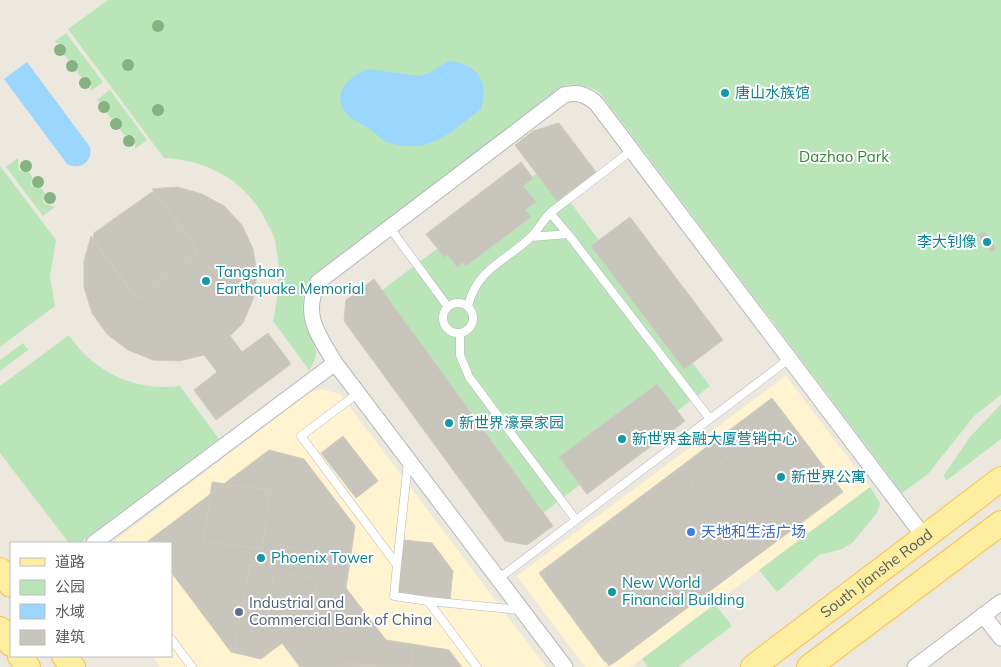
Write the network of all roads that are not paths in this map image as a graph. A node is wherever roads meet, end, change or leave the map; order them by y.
1 (631, 151) junction
2 (550, 213) junction
3 (390, 228) junction
4 (568, 234) junction
5 (531, 237) junction
6 (468, 306) junction
7 (448, 307) junction
8 (460, 333) junction
9 (789, 359) junction
10 (335, 364) junction
11 (358, 394) junction
12 (710, 419) junction
13 (408, 460) junction
14 (1001, 479) edge
15 (576, 520) junction
16 (1001, 523) edge
17 (924, 538) junction
18 (97, 542) edge
19 (397, 564) junction
20 (0, 570) edge
21 (498, 579) junction
22 (10, 584) edge
23 (428, 601) junction
24 (1001, 602) edge
25 (522, 610) junction
26 (984, 615) junction
27 (0, 629) edge
28 (1001, 638) edge
29 (172, 640) edge
30 (10, 643) edge
31 (65, 657) edge
32 (73, 667) edge
33 (192, 667) edge
34 (477, 667) edge
35 (565, 667) edge
36 (752, 667) edge
37 (809, 667) edge
38 (915, 667) edge

1 - 2 lane
1 - 3 street
1 - 9 street
2 - 4 lane
2 - 5 lane
3 - 7 lane
3 - 10 street
4 - 5 lane
4 - 12 lane
5 - 6 lane
6 - 7 lane
6 - 8 lane
7 - 8 lane
8 - 15 lane
9 - 12 lane
9 - 17 street
10 - 11 street
10 - 18 street
11 - 13 street
11 - 19 lane
12 - 15 lane
13 - 19 lane
13 - 21 street
14 - 17 main road, South Jianshe Road
15 - 21 lane
16 - 37 main road
17 - 36 main road, South Jianshe Road
19 - 23 lane
20 - 22 main road
21 - 25 street
23 - 25 lane
23 - 34 lane
24 - 26 street
25 - 35 street
26 - 28 street
26 - 38 street
27 - 30 main road
29 - 33 lane
31 - 32 main road

